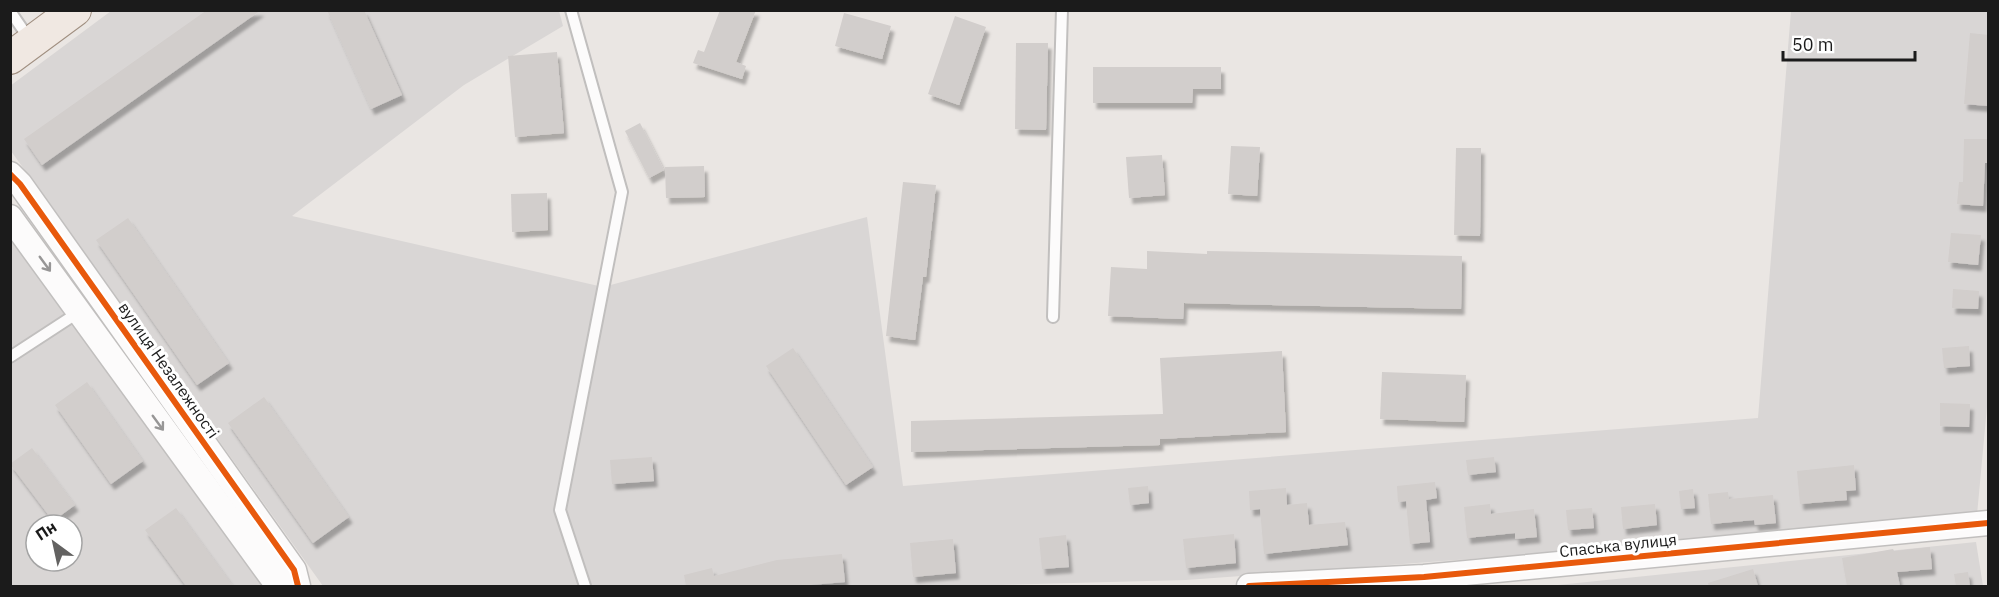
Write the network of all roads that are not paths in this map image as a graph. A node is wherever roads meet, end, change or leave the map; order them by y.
1 (75, 10) edge
2 (571, 10) edge
3 (1062, 10) edge
4 (10, 11) edge
5 (21, 50) edge
6 (10, 174) edge
7 (10, 217) edge
8 (79, 312) junction
9 (1053, 317) dead end
10 (10, 357) edge
11 (1989, 523) edge
12 (1425, 582) edge
13 (278, 586) edge
14 (298, 586) edge
15 (585, 586) edge
16 (1249, 586) edge

1 - 5 main road
2 - 15 lane
3 - 9 lane
4 - 5 lane
6 - 14 street, вулиця Незалежності
7 -> 8 street
8 - 10 lane
8 -> 13 street
11 - 12 street, Спаська вулиця
12 - 16 street, Спаська вулиця

